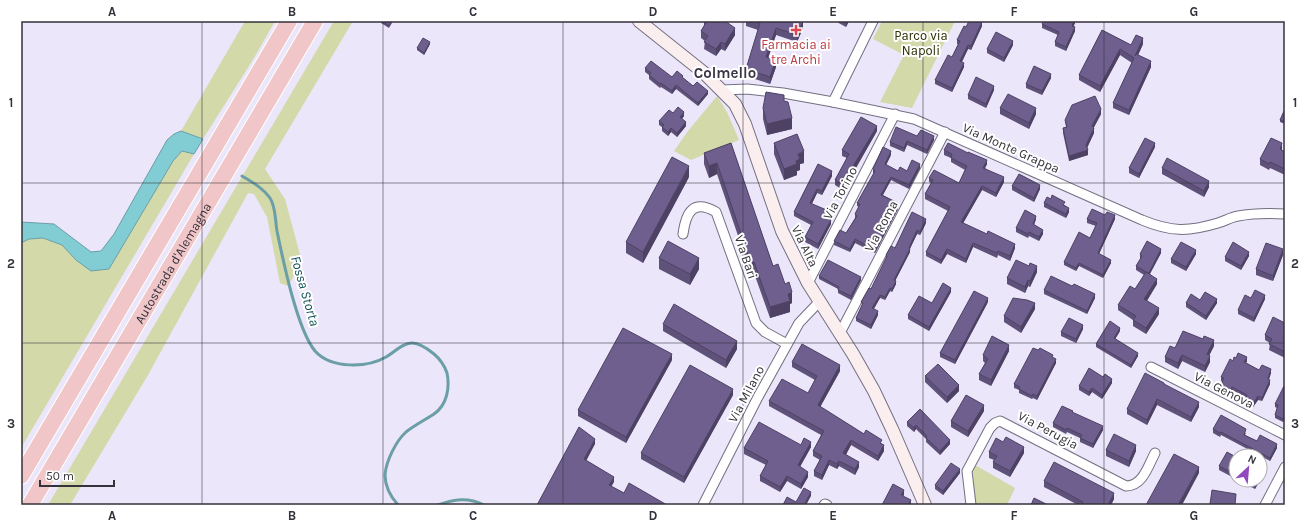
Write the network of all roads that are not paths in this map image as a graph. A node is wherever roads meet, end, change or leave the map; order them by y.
1 (289, 21) edge
2 (315, 21) edge
3 (639, 21) edge
4 (873, 21) edge
5 (722, 90) junction
6 (833, 102) junction
7 (895, 114) junction
8 (944, 132) junction
9 (1285, 214) edge
10 (683, 234) dead end
11 (808, 283) junction
12 (820, 301) junction
13 (840, 333) junction
14 (787, 344) junction
15 (1151, 367) dead end
16 (1285, 435) edge
17 (1155, 452) dead end
18 (1285, 467) edge
19 (21, 476) edge
20 (30, 505) edge
21 (703, 505) edge
22 (925, 505) edge
23 (971, 505) edge
24 (1265, 505) edge

1 - 19 highway, Autostrada d'Alemagna
2 - 20 highway, Autostrada d'Alemagna
3 - 5 main road, Via Alta
4 - 6 street
5 - 6 street, Via Monte Grappa
5 - 11 main road, Via Alta
6 - 7 street, Via Monte Grappa
7 - 8 street, Via Monte Grappa
7 - 11 street, Via Torino
8 - 9 street, Via Monte Grappa
8 - 13 street, Via Roma
10 - 14 street, Via Bari
11 - 12 main road, Via Alta
12 - 13 main road, Via Alta
12 - 14 street, Via Milano
13 - 22 main road, Via Alta
14 - 21 street, Via Milano
15 - 16 street, Via Genova
17 - 23 street, Via Perugia
18 - 24 street

